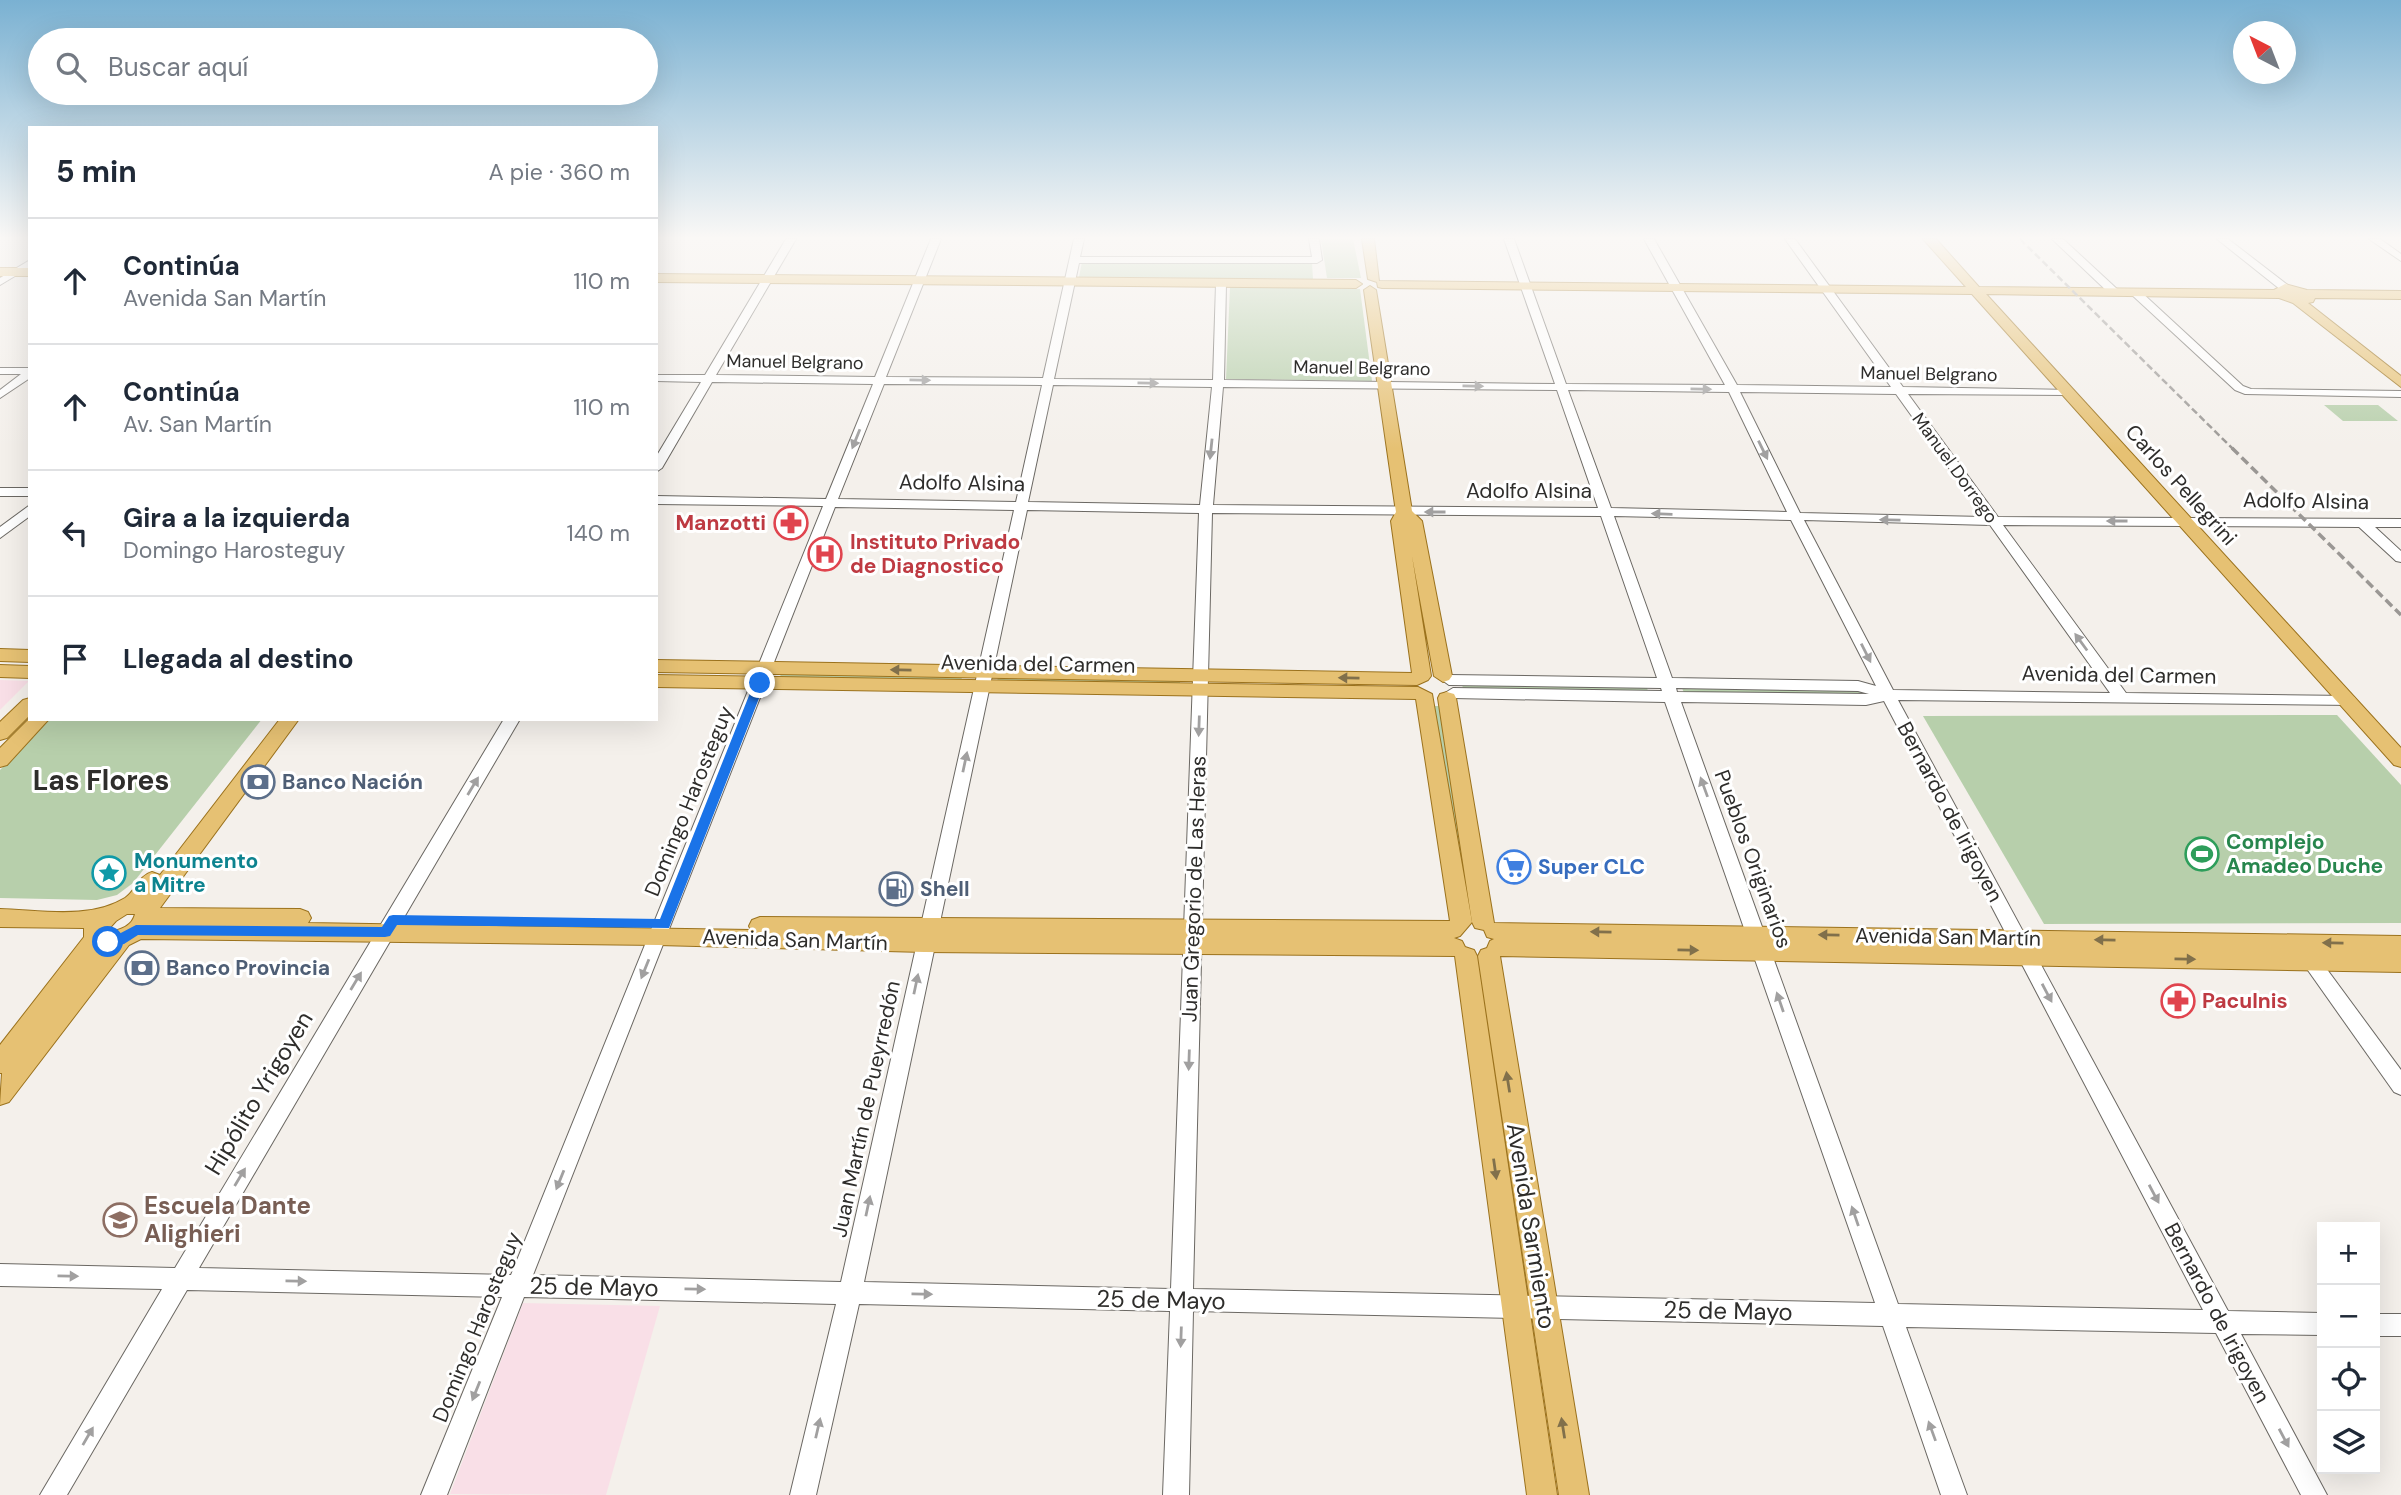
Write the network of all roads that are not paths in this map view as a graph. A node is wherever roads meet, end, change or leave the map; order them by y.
1 (750, 309) edge
2 (909, 309) edge
3 (1062, 309) edge
4 (1220, 309) edge
5 (1373, 309) edge
6 (1534, 309) edge
7 (1687, 309) edge
8 (1840, 309) edge
9 (1992, 309) edge
10 (2153, 309) edge
11 (2315, 309) edge
12 (2317, 309) edge
13 (0, 371) edge
14 (2401, 371) edge
15 (28, 372) edge
16 (28, 374) edge
17 (658, 378) edge
18 (709, 378) junction
19 (880, 380) junction
20 (1046, 382) junction
21 (2401, 383) edge
22 (1218, 384) junction
23 (1384, 386) junction
24 (1561, 387) junction
25 (1733, 389) junction
26 (1899, 391) junction
27 (2067, 393) junction
28 (2401, 394) edge
29 (0, 395) edge
30 (658, 465) edge
31 (0, 492) edge
32 (28, 492) edge
33 (658, 500) edge
34 (831, 502) junction
35 (1020, 505) junction
36 (1206, 508) junction
37 (28, 511) edge
38 (1404, 512) junction
39 (1606, 512) junction
40 (1796, 518) junction
41 (1994, 521) junction
42 (2185, 521) junction
43 (2363, 523) junction
44 (2401, 523) edge
45 (0, 534) edge
46 (2401, 558) edge
47 (0, 655) edge
48 (28, 656) edge
49 (658, 666) edge
50 (0, 671) edge
51 (28, 672) edge
52 (762, 676) junction
53 (983, 679) junction
54 (658, 681) edge
55 (1200, 682) junction
56 (1421, 686) junction
57 (1448, 687) junction
58 (1669, 690) junction
59 (1888, 695) junction
60 (2121, 697) junction
61 (2349, 701) junction
62 (28, 706) edge
63 (38, 721) edge
64 (277, 721) edge
65 (288, 721) edge
66 (511, 721) edge
67 (0, 733) edge
68 (0, 760) edge
69 (2401, 761) edge
70 (0, 918) edge
71 (136, 920) junction
72 (389, 926) junction
73 (0, 929) edge
74 (97, 929) junction
75 (661, 930) junction
76 (927, 935) junction
77 (1193, 935) junction
78 (1475, 939) junction
79 (1759, 943) junction
80 (2401, 944) edge
81 (2022, 947) junction
82 (2305, 952) junction
83 (2401, 963) edge
84 (0, 1063) edge
85 (2401, 1086) edge
86 (0, 1094) edge
87 (0, 1275) edge
88 (180, 1279) junction
89 (518, 1286) junction
90 (850, 1293) junction
91 (1182, 1301) junction
92 (1514, 1307) junction
93 (1544, 1307) junction
94 (1890, 1315) junction
95 (2222, 1322) junction
96 (2317, 1324) edge
97 (2380, 1325) edge
98 (2401, 1325) edge
99 (53, 1495) edge
100 (435, 1495) edge
101 (803, 1495) edge
102 (1176, 1495) edge
103 (1542, 1495) edge
104 (1574, 1495) edge
105 (1954, 1495) edge
106 (2314, 1495) edge

1 - 18 street
2 - 19 street, Domingo Harosteguy
3 - 20 street, Juan Martín de Pueyrredón
4 - 22 street, Juan Gregorio de Las Heras
5 - 23 main road, Avenida Sarmiento
6 - 24 street, Pueblos Originarios
7 - 25 street, Bernardo de Irigoyen
8 - 26 street, Manuel Dorrego
9 - 27 main road, Carlos Pellegrini
10 - 28 street
11 - 21 main road
12 - 14 main road
13 - 15 street
16 - 29 street
17 - 18 street, Manuel Belgrano
18 - 19 street, Manuel Belgrano
18 - 30 street
19 -> 20 street, Manuel Belgrano
19 -> 34 street, Domingo Harosteguy
20 -> 22 street, Manuel Belgrano
20 - 35 street, Juan Martín de Pueyrredón
22 - 23 street, Manuel Belgrano
22 -> 36 street, Juan Gregorio de Las Heras
23 -> 24 street, Manuel Belgrano
23 - 38 main road, Avenida Sarmiento
24 -> 25 street, Manuel Belgrano
24 - 39 street, Pueblos Originarios
25 - 26 street, Manuel Belgrano
25 -> 40 street, Bernardo de Irigoyen
26 - 27 street, Manuel Belgrano
26 - 41 street, Manuel Dorrego
27 - 42 main road, Carlos Pellegrini
31 - 32 street
33 - 34 street, Adolfo Alsina
34 - 35 street, Adolfo Alsina
34 - 52 street, Domingo Harosteguy
35 - 36 street, Adolfo Alsina
35 - 53 street, Juan Martín de Pueyrredón
36 - 38 street, Adolfo Alsina
36 - 55 street, Juan Gregorio de Las Heras
37 - 45 street
39 -> 38 street, Adolfo Alsina
38 - 56 main road, Avenida Sarmiento
38 - 57 main road, Avenida Sarmiento
40 -> 39 street, Adolfo Alsina
39 - 58 street, Pueblos Originarios
41 -> 40 street, Adolfo Alsina
40 -> 59 street, Bernardo de Irigoyen
42 -> 41 street, Adolfo Alsina
60 -> 41 street, Manuel Dorrego
42 - 43 street, Adolfo Alsina
42 - 61 main road, Carlos Pellegrini
43 - 44 street, Adolfo Alsina
43 - 46 street
47 - 48 main road
49 - 52 main road, Avenida del Carmen
50 - 51 main road
52 - 53 main road, Avenida del Carmen
52 - 54 main road, Avenida del Carmen
52 - 75 street, Domingo Harosteguy
53 - 55 main road, Avenida del Carmen
76 -> 53 street, Juan Martín de Pueyrredón
55 - 56 main road, Avenida del Carmen
55 -> 77 street, Juan Gregorio de Las Heras
56 - 57 main road, Avenida del Carmen
56 - 78 main road, Avenida Sarmiento
57 - 58 street, Avenida del Carmen
57 - 78 main road, Avenida Sarmiento
58 - 59 street, Avenida del Carmen
79 -> 58 street, Pueblos Originarios
59 - 60 street, Avenida del Carmen
59 - 81 street, Bernardo de Irigoyen
60 - 61 street, Avenida del Carmen
61 - 69 main road, Carlos Pellegrini
62 - 67 main road
63 - 68 main road
64 - 71 main road
65 - 71 main road
72 -> 66 street, Hipólito Yrigoyen
70 - 74 main road
71 - 72 main road, Avenida San Martín
71 - 74 main road
71 - 74 main road, Avenida San Martín
71 - 86 main road
72 - 75 main road, Avenida San Martín
88 -> 72 street, Hipólito Yrigoyen
73 - 74 main road
74 - 84 main road
75 - 76 main road, Avenida San Martín
75 -> 89 street, Domingo Harosteguy
76 - 77 main road, Avenida San Martín
90 -> 76 street, Juan Martín de Pueyrredón
77 - 78 main road, Avenida San Martín
77 -> 91 street, Juan Gregorio de Las Heras
78 - 79 main road, Avenida San Martín
78 -> 92 main road, Avenida Sarmiento
93 -> 78 main road, Avenida Sarmiento
79 - 81 main road, Avenida San Martín
94 -> 79 street, Pueblos Originarios
80 -> 82 main road, Avenida San Martín
81 - 82 main road, Avenida San Martín
81 -> 95 street, Bernardo de Irigoyen
82 - 83 main road, Avenida San Martín
82 - 85 street
87 -> 88 street, 25 de Mayo
88 -> 89 street, 25 de Mayo
99 -> 88 street, Hipólito Yrigoyen
89 -> 90 street, 25 de Mayo
89 -> 100 street, Domingo Harosteguy
90 -> 91 street, 25 de Mayo
101 -> 90 street, Juan Martín de Pueyrredón
91 - 92 street, 25 de Mayo
91 -> 102 street, Juan Gregorio de Las Heras
92 - 93 street, 25 de Mayo
92 - 103 main road, Avenida Sarmiento
93 - 94 street, 25 de Mayo
104 -> 93 main road, Avenida Sarmiento
94 - 95 street, 25 de Mayo
105 -> 94 street, Pueblos Originarios
95 - 96 street, 25 de Mayo
95 -> 106 street, Bernardo de Irigoyen
97 - 98 street

